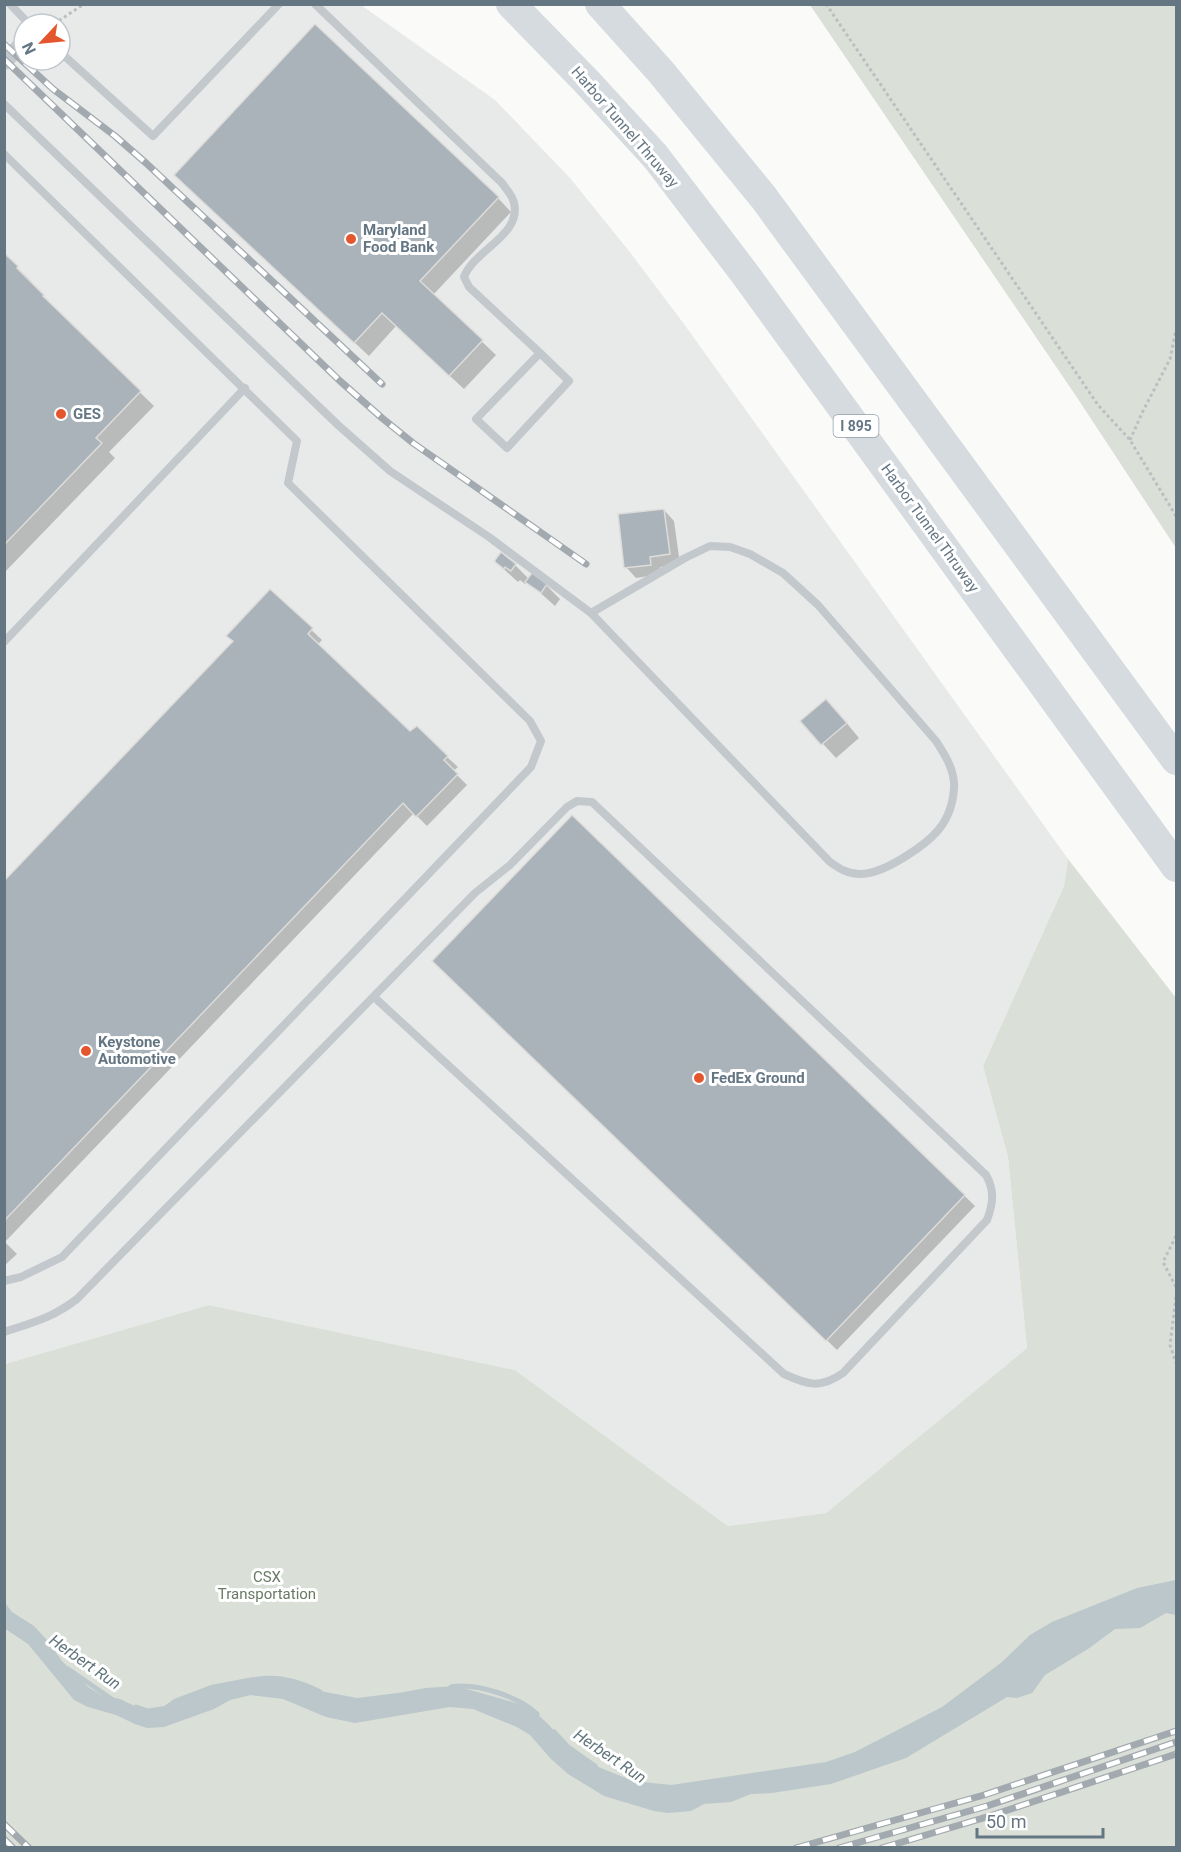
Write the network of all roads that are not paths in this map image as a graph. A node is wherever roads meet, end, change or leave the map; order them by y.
1 (279, 4) edge
2 (315, 4) edge
3 (511, 4) edge
4 (600, 4) edge
5 (72, 63) edge
6 (4, 104) edge
7 (4, 154) edge
8 (540, 353) junction
9 (245, 388) junction
10 (591, 613) junction
11 (4, 642) edge
12 (1176, 760) edge
13 (1176, 867) edge
14 (374, 997) junction
15 (4, 1281) edge
16 (4, 1332) edge

1 - 5 lane
2 - 8 lane
3 - 13 highway, Harbor Tunnel Thruway / I 895
4 - 12 highway
6 - 10 lane
7 - 9 lane
8 - 8 lane
9 - 11 lane
9 - 15 lane
10 - 10 lane
14 - 14 lane
14 - 16 lane

